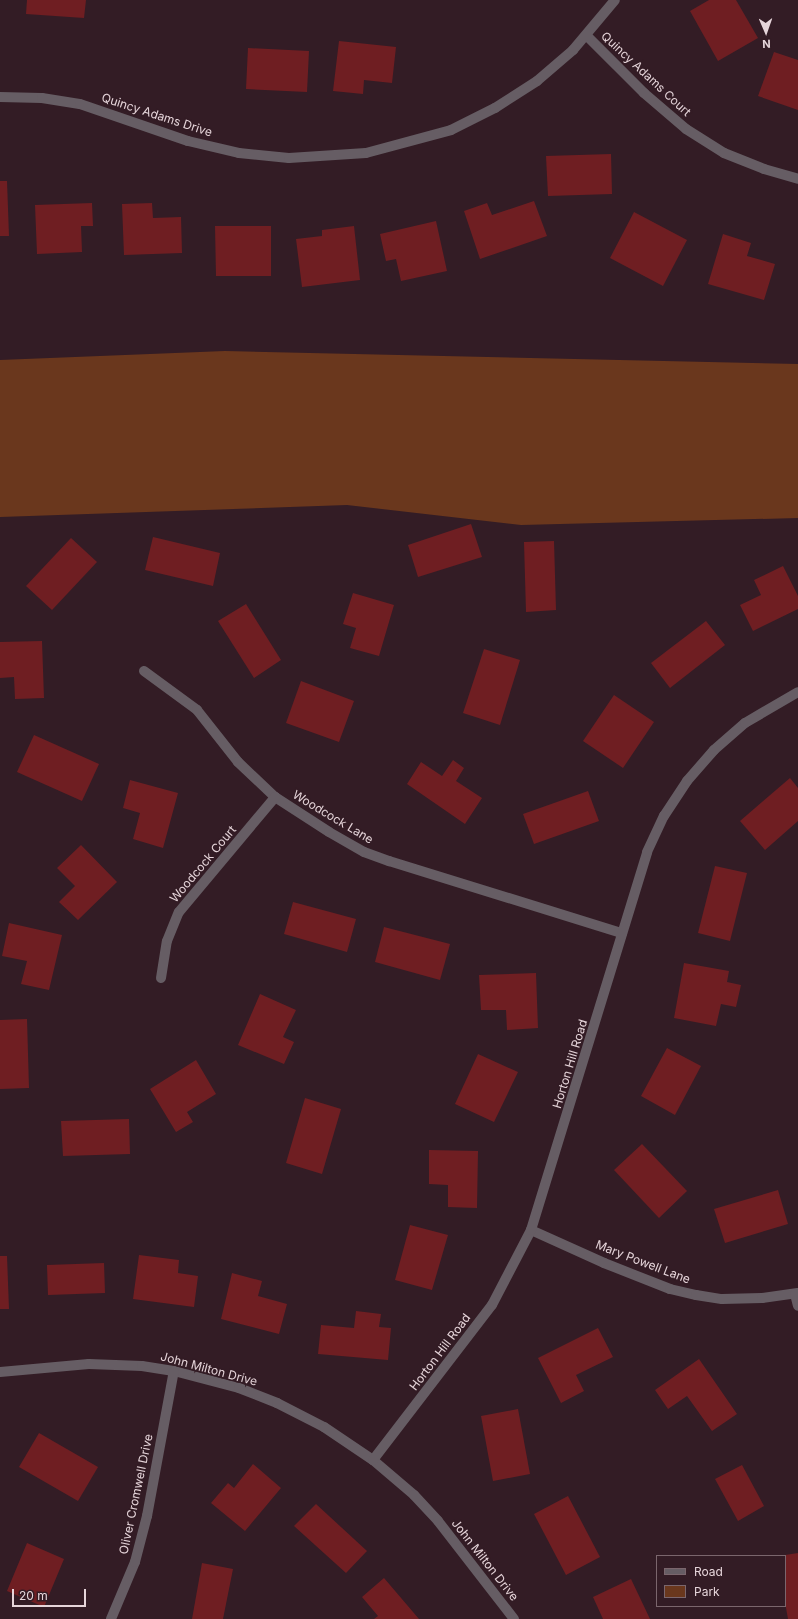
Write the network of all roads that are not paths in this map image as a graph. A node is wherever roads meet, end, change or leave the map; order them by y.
1 (615, 0) edge
2 (587, 36) junction
3 (0, 97) edge
4 (798, 179) edge
5 (144, 671) dead end
6 (798, 692) edge
7 (275, 797) junction
8 (622, 934) junction
9 (161, 978) dead end
10 (531, 1230) junction
11 (796, 1293) edge
12 (798, 1306) edge
13 (174, 1371) junction
14 (0, 1372) edge
15 (373, 1460) junction
16 (111, 1619) edge
17 (514, 1619) edge

1 - 2 street, Quincy Adams Drive
2 - 3 street, Quincy Adams Drive
2 - 4 street, Quincy Adams Court
5 - 7 street, Woodcock Lane
6 - 8 street, Horton Hill Road
7 - 8 street, Woodcock Lane
7 - 9 street, Woodcock Court
8 - 10 street, Horton Hill Road
10 - 11 street, Mary Powell Lane
10 - 15 street, Horton Hill Road
11 - 12 street
13 - 14 street, John Milton Drive
13 - 15 street, John Milton Drive
13 - 16 street, Oliver Cromwell Drive
15 - 17 street, John Milton Drive

